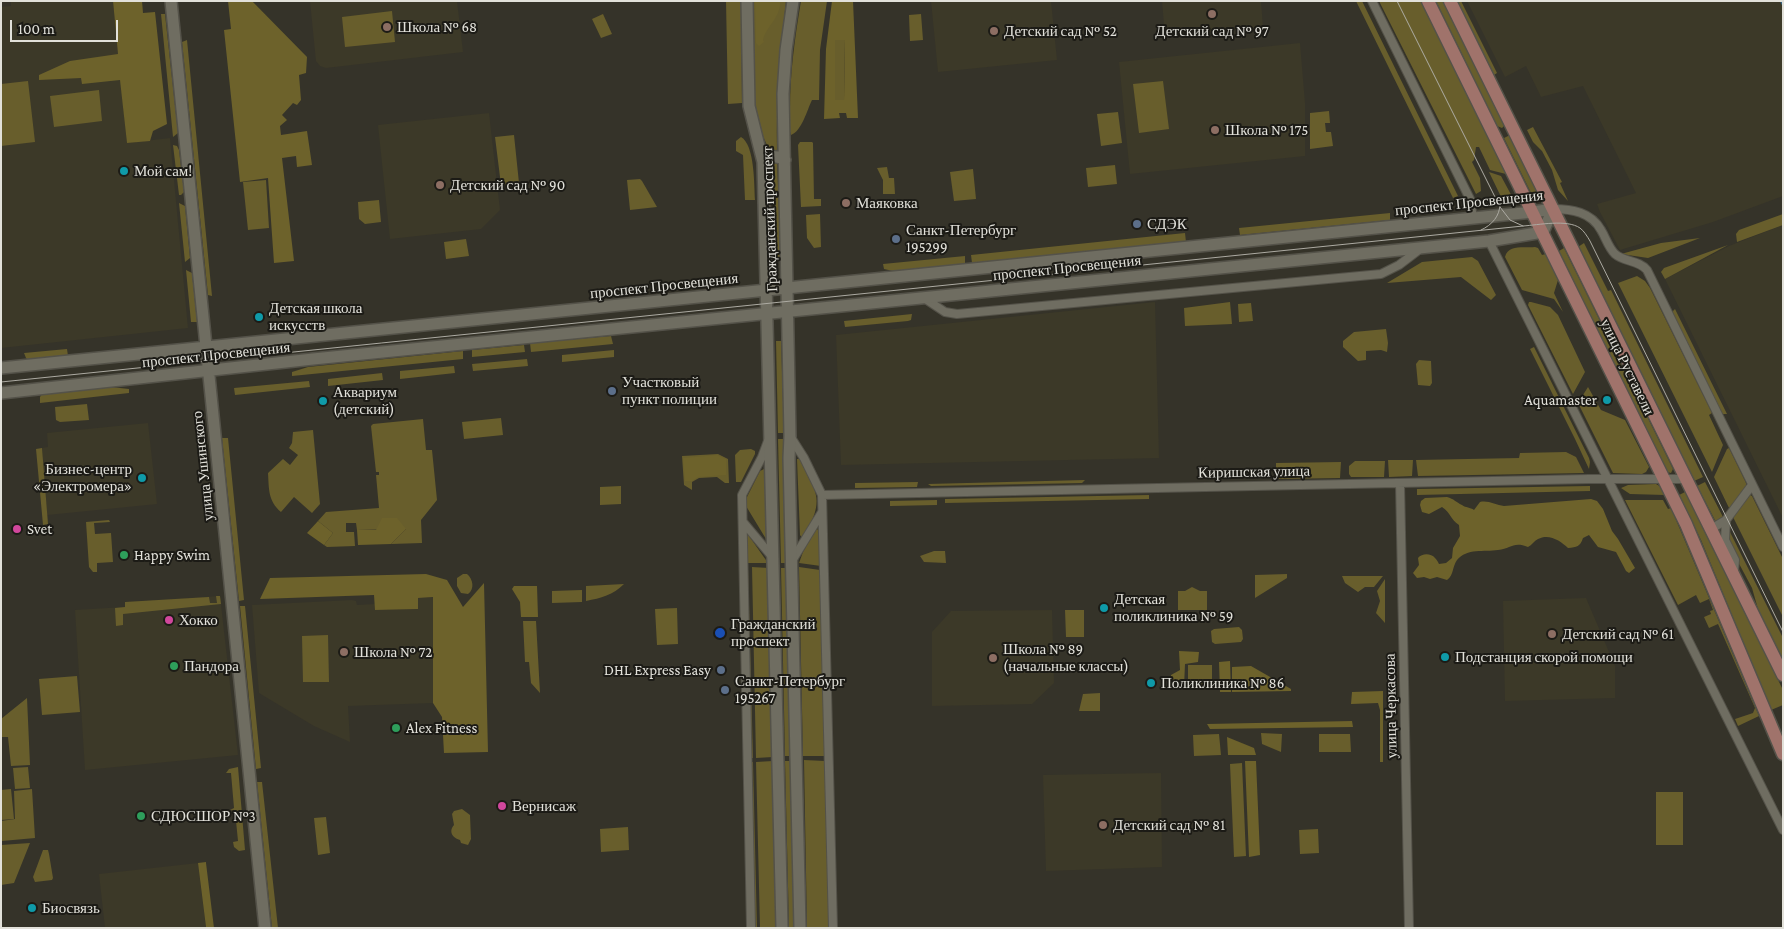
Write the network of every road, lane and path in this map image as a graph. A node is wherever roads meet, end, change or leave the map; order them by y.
1 (171, 1) edge
2 (747, 1) edge
3 (793, 1) edge
4 (1372, 1) edge
5 (1428, 1) edge
6 (1450, 1) edge
7 (1510, 123) junction
8 (1492, 131) junction
9 (784, 160) junction
10 (763, 162) junction
11 (1553, 209) junction
12 (1533, 212) junction
13 (1473, 218) junction
14 (1542, 232) junction
15 (1489, 241) junction
16 (1421, 248) junction
17 (787, 288) junction
18 (766, 290) junction
19 (924, 298) junction
20 (788, 311) junction
21 (767, 313) junction
22 (206, 348) junction
23 (1, 368) edge
24 (209, 371) junction
25 (1, 393) edge
26 (790, 436) junction
27 (769, 438) junction
28 (1608, 479) junction
29 (1687, 479) junction
30 (1664, 480) junction
31 (1400, 483) junction
32 (1752, 485) junction
33 (822, 495) junction
34 (822, 512) junction
35 (1726, 520) junction
36 (743, 522) junction
37 (1712, 529) junction
38 (1783, 547) edge
39 (774, 559) junction
40 (792, 561) junction
41 (1734, 574) junction
42 (1783, 675) edge
43 (1783, 754) edge
44 (1783, 830) edge
45 (265, 928) edge
46 (751, 928) edge
47 (782, 928) edge
48 (800, 928) edge
49 (832, 928) edge
50 (1409, 928) edge

1 - 22 main road, улица Ушинского
2 - 10 main road, Гражданский проспект
3 - 9 main road, Гражданский проспект
4 - 13 street
5 - 8 main road, улица Руставели
6 - 7 main road, улица Руставели
7 - 8 main road
7 - 11 main road, улица Руставели
8 - 12 main road, улица Руставели
9 - 10 main road
9 - 17 main road, Гражданский проспект
10 - 18 main road, Гражданский проспект
11 - 12 main road, проспект Просвещения
11 - 14 main road, проспект Просвещения
11 - 29 main road, улица Руставели
11 - 32 street
12 - 13 main road, проспект Просвещения
12 - 14 main road, улица Руставели
13 - 17 main road, проспект Просвещения
14 - 15 main road, проспект Просвещения
14 - 30 main road, улица Руставели
15 - 16 main road, проспект Просвещения
15 - 28 street
16 - 19 main road, проспект Просвещения
16 - 19 street
17 - 18 main road, проспект Просвещения
17 - 20 main road, Гражданский проспект
18 - 21 main road, Гражданский проспект
18 - 22 main road, проспект Просвещения
19 - 20 main road, проспект Просвещения
20 - 21 main road, проспект Просвещения
20 - 26 main road, Гражданский проспект
21 - 24 main road, проспект Просвещения
21 - 27 main road, Гражданский проспект
22 - 23 main road, проспект Просвещения
22 - 24 main road, улица Ушинского
24 - 25 main road, проспект Просвещения
24 - 45 main road, улица Ушинского
26 - 33 street
26 - 40 main road, Гражданский проспект
27 - 36 street
27 - 39 main road, Гражданский проспект
28 - 30 street, Киришская улица
28 - 31 street, Киришская улица
28 - 44 street
29 - 30 street, Киришская улица
29 - 37 main road, улица Руставели
30 - 43 main road, улица Руставели
31 - 33 street, Киришская улица
31 - 50 street, улица Черкасова
32 - 35 street
32 - 38 street
33 - 34 street
34 - 40 street
34 - 49 street
35 - 37 street
35 - 41 street
36 - 39 street
36 - 46 street
37 - 41 main road, улица Руставели
39 - 47 main road, Гражданский проспект
40 - 48 main road, Гражданский проспект
41 - 42 main road, улица Руставели

